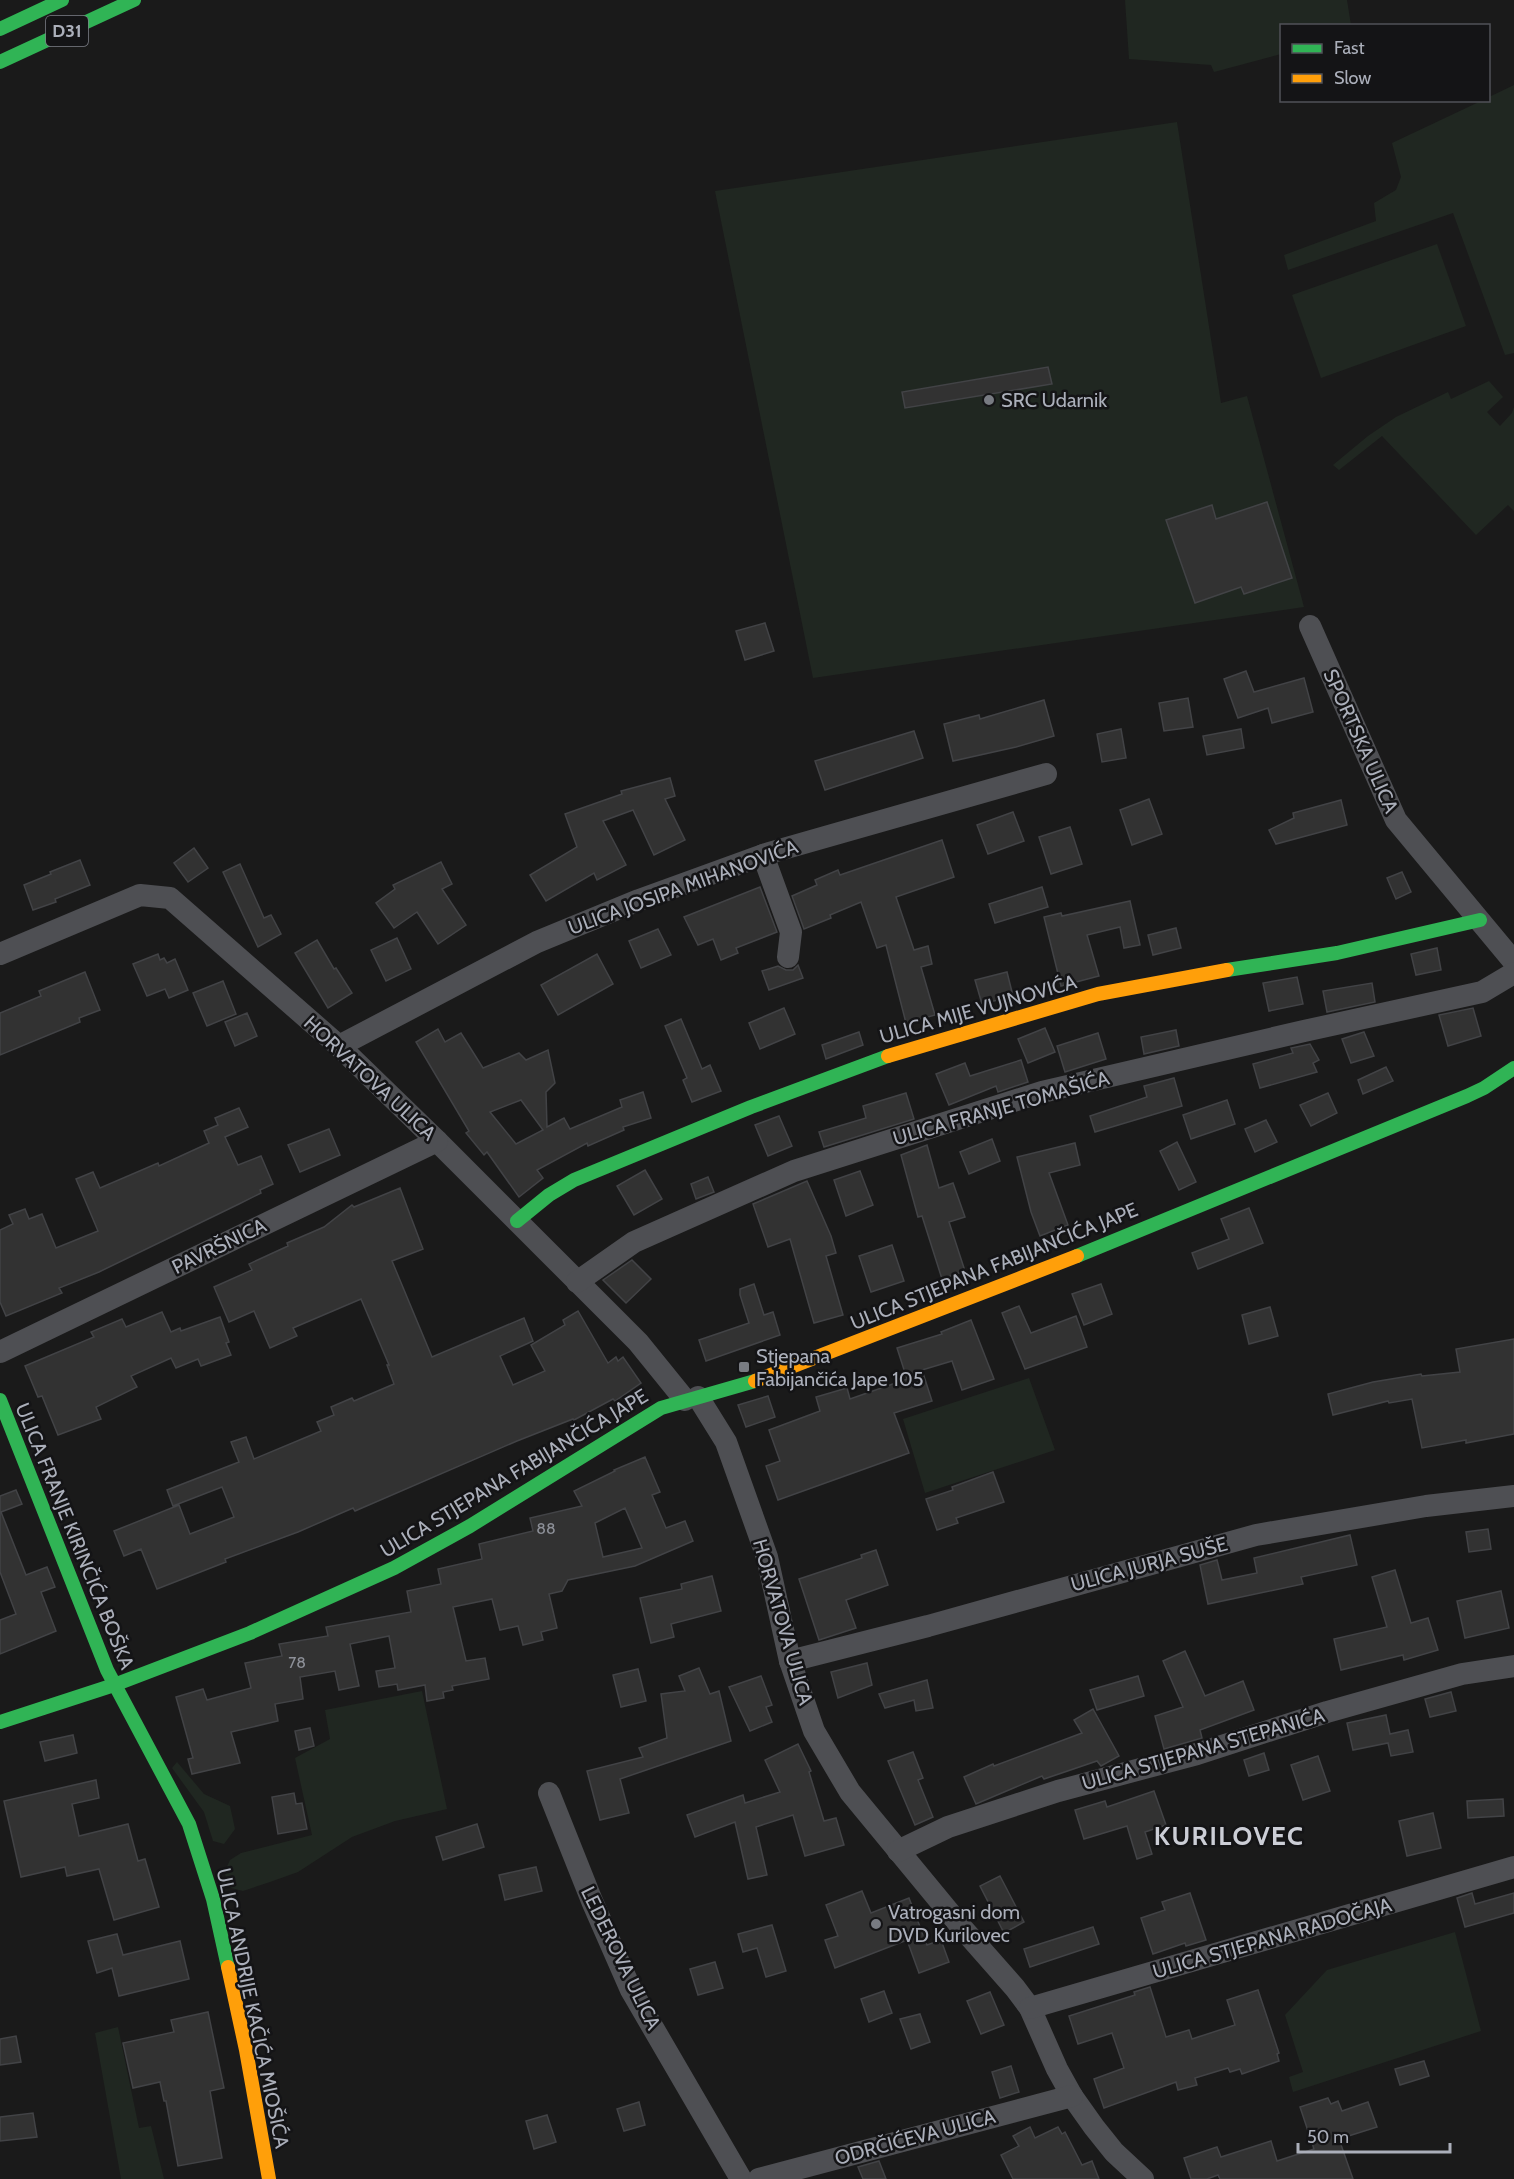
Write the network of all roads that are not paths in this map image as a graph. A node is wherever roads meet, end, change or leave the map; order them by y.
1 (62, 0) edge
2 (134, 0) edge
3 (0, 29) edge
4 (0, 62) edge
5 (1310, 626) dead end
6 (1046, 774) dead end
7 (763, 855) junction
8 (1480, 920) junction
9 (0, 954) edge
10 (788, 957) dead end
11 (1514, 962) edge
12 (1514, 973) edge
13 (339, 1046) junction
14 (1514, 1068) edge
15 (437, 1141) junction
16 (517, 1221) junction
17 (577, 1282) junction
18 (0, 1352) edge
19 (691, 1399) junction
20 (0, 1400) edge
21 (1514, 1496) edge
22 (790, 1661) junction
23 (1514, 1666) edge
24 (114, 1685) junction
25 (0, 1722) edge
26 (549, 1793) dead end
27 (898, 1851) junction
28 (1514, 1867) edge
29 (1030, 2008) junction
30 (1072, 2096) junction
31 (269, 2179) edge
32 (741, 2179) edge
33 (759, 2179) edge
34 (1143, 2179) edge

1 - 3 street, D31
2 - 4 street, D31
5 - 8 street, SPORTSKA ULICA
6 - 7 street, ULICA JOSIPA MIHANOVIĆA
7 - 10 street
7 - 13 street, ULICA JOSIPA MIHANOVIĆA
8 - 11 street, SPORTSKA ULICA
8 - 16 street, ULICA MIJE VUJNOVIĆA
9 - 13 street, HORVATOVA ULICA
12 - 17 street, ULICA FRANJE TOMAŠIĆA
13 - 15 street, HORVATOVA ULICA
14 - 19 street, ULICA STJEPANA FABIJANČIĆA JAPE
15 - 16 street, HORVATOVA ULICA
15 - 18 street, PAVRŠNICA
16 - 17 street, HORVATOVA ULICA
17 - 19 street, HORVATOVA ULICA
19 - 22 street, HORVATOVA ULICA
19 - 24 street, ULICA STJEPANA FABIJANČIĆA JAPE
20 - 24 street, ULICA FRANJE KIRINČIĆA BOŠKA
21 - 22 street, ULICA JURJA SUŠE
22 - 27 street, HORVATOVA ULICA
23 - 27 street, ULICA STJEPANA STEPANIĆA
24 - 25 street, ULICA STJEPANA FABIJANČIĆA JAPE
24 - 31 street, ULICA ANDRIJE KAČIĆA MIOŠIĆA
26 - 32 street, LEDEROVA ULICA
27 - 29 street, HORVATOVA ULICA
28 - 29 street, ULICA STJEPANA RADOČAJA
29 - 30 street, HORVATOVA ULICA
30 - 33 street, ODRČIĆEVA ULICA
30 - 34 street, HORVATOVA ULICA

